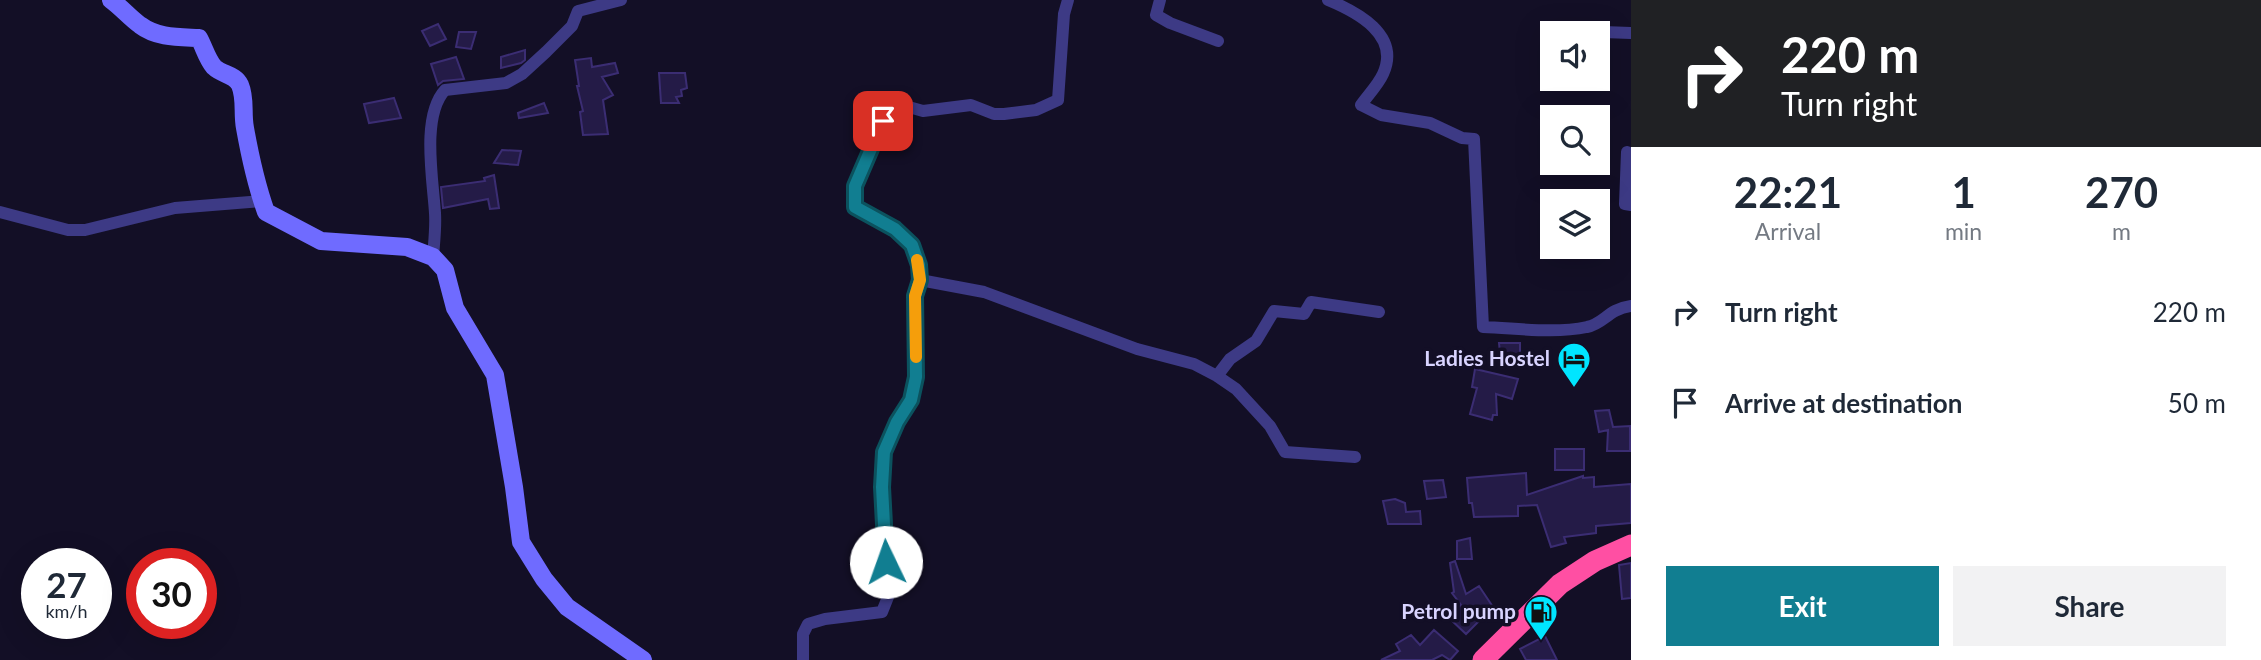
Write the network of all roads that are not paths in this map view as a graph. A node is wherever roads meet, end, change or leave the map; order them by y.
1 (111, 0) edge
2 (621, 0) edge
3 (1068, 0) edge
4 (1160, 0) edge
5 (1328, 0) edge
6 (1610, 32) edge
7 (1631, 33) edge
8 (1217, 41) dead end
9 (1627, 152) dead end
10 (262, 201) junction
11 (1631, 205) edge
12 (0, 212) edge
13 (433, 257) junction
14 (920, 280) junction
15 (1631, 306) edge
16 (1379, 312) dead end
17 (1217, 376) junction
18 (1355, 457) dead end
19 (1631, 545) edge
20 (643, 660) edge
21 (803, 660) edge
22 (1483, 660) edge

1 - 10 street
2 - 13 street
3 - 14 street
4 - 8 street
5 - 15 street
6 - 7 street
9 - 11 street
10 - 12 street
10 - 13 street
13 - 20 street
14 - 17 street
14 - 21 street
16 - 17 street
17 - 18 street
19 - 22 highway

